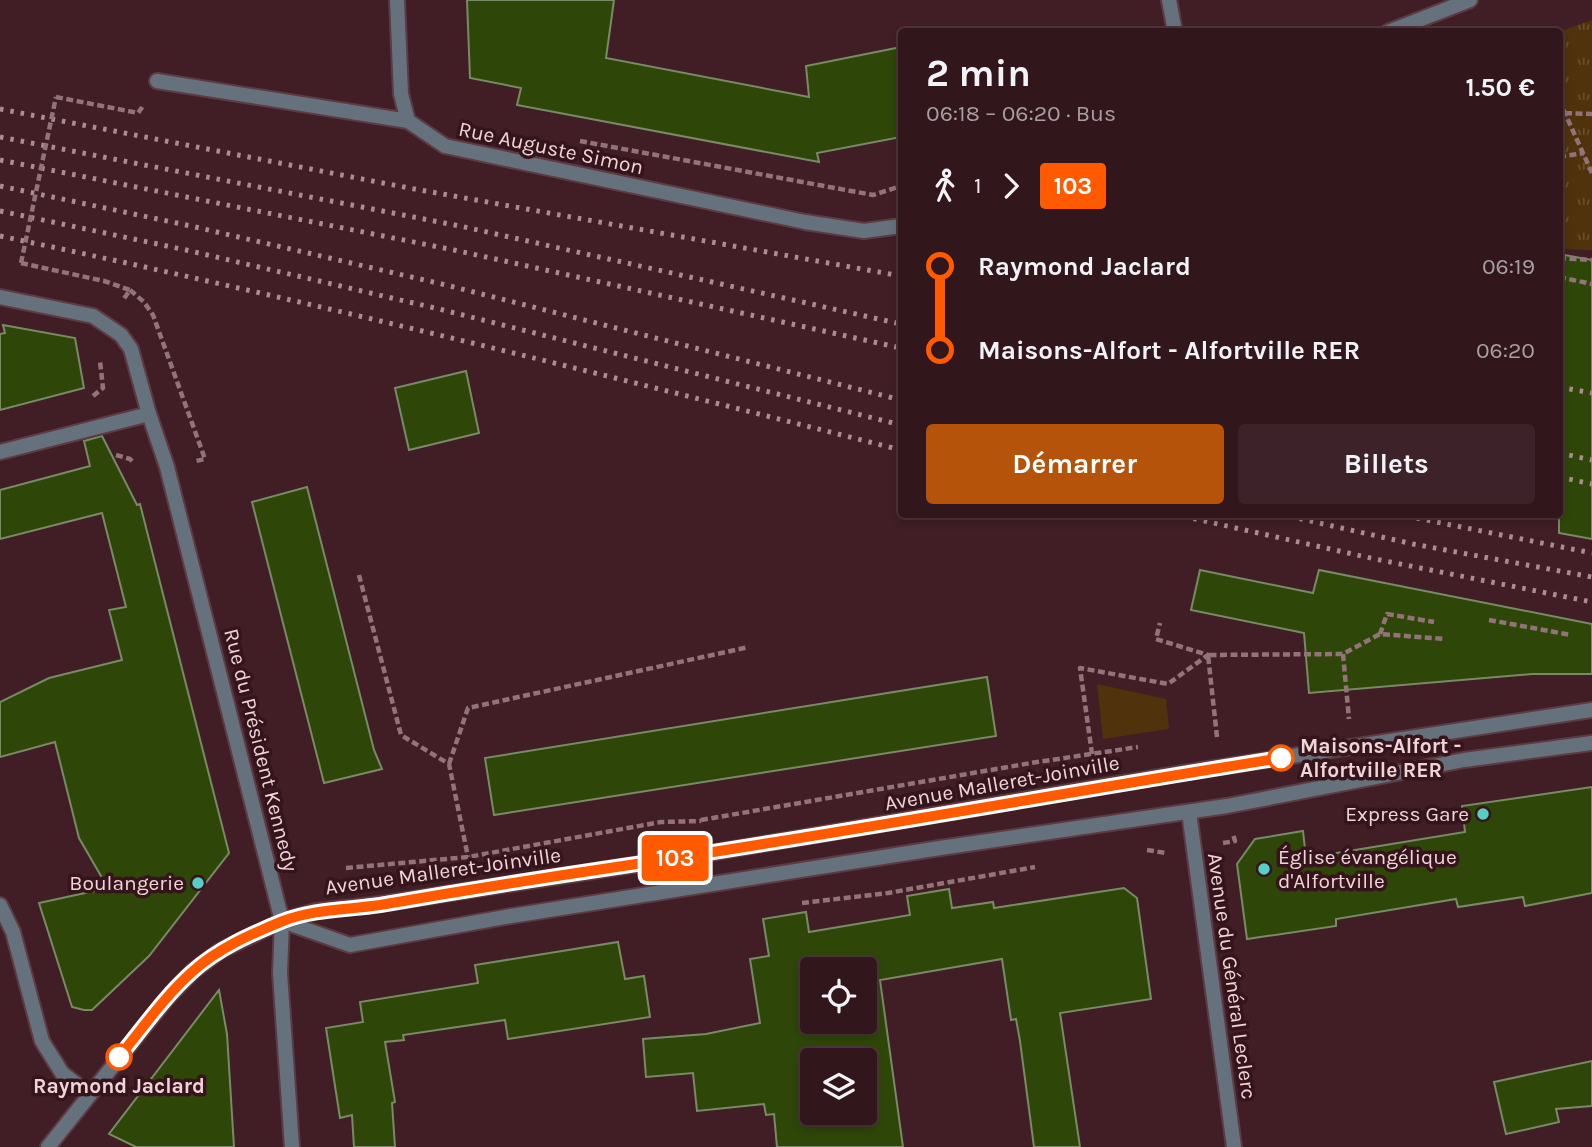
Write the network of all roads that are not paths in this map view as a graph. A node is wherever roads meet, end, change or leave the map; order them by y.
1 (397, 0) edge
2 (1169, 0) edge
3 (1470, 0) edge
4 (1174, 28) edge
5 (1398, 28) edge
6 (157, 81) dead end
7 (408, 121) junction
8 (898, 226) edge
9 (0, 297) edge
10 (149, 414) junction
11 (0, 452) edge
12 (1592, 710) edge
13 (1592, 743) edge
14 (1189, 811) junction
15 (0, 905) edge
16 (282, 922) junction
17 (89, 1094) junction
18 (48, 1147) edge
19 (292, 1147) edge
20 (1234, 1147) edge

1 - 7 street
2 - 4 street
3 - 5 street
6 - 7 street, Rue Auguste Simon
7 - 8 street, Rue Auguste Simon
9 - 10 street, Rue du Président Kennedy
10 - 11 street
10 - 16 street, Rue du Président Kennedy
12 - 16 street, Avenue Malleret-Joinville
13 - 14 street
14 - 16 street
14 - 20 street, Avenue du Général Leclerc
15 - 17 street
16 - 17 street, Avenue Malleret-Joinville
16 - 19 street, Rue du Président Kennedy
17 - 18 street, Avenue Malleret-Joinville

